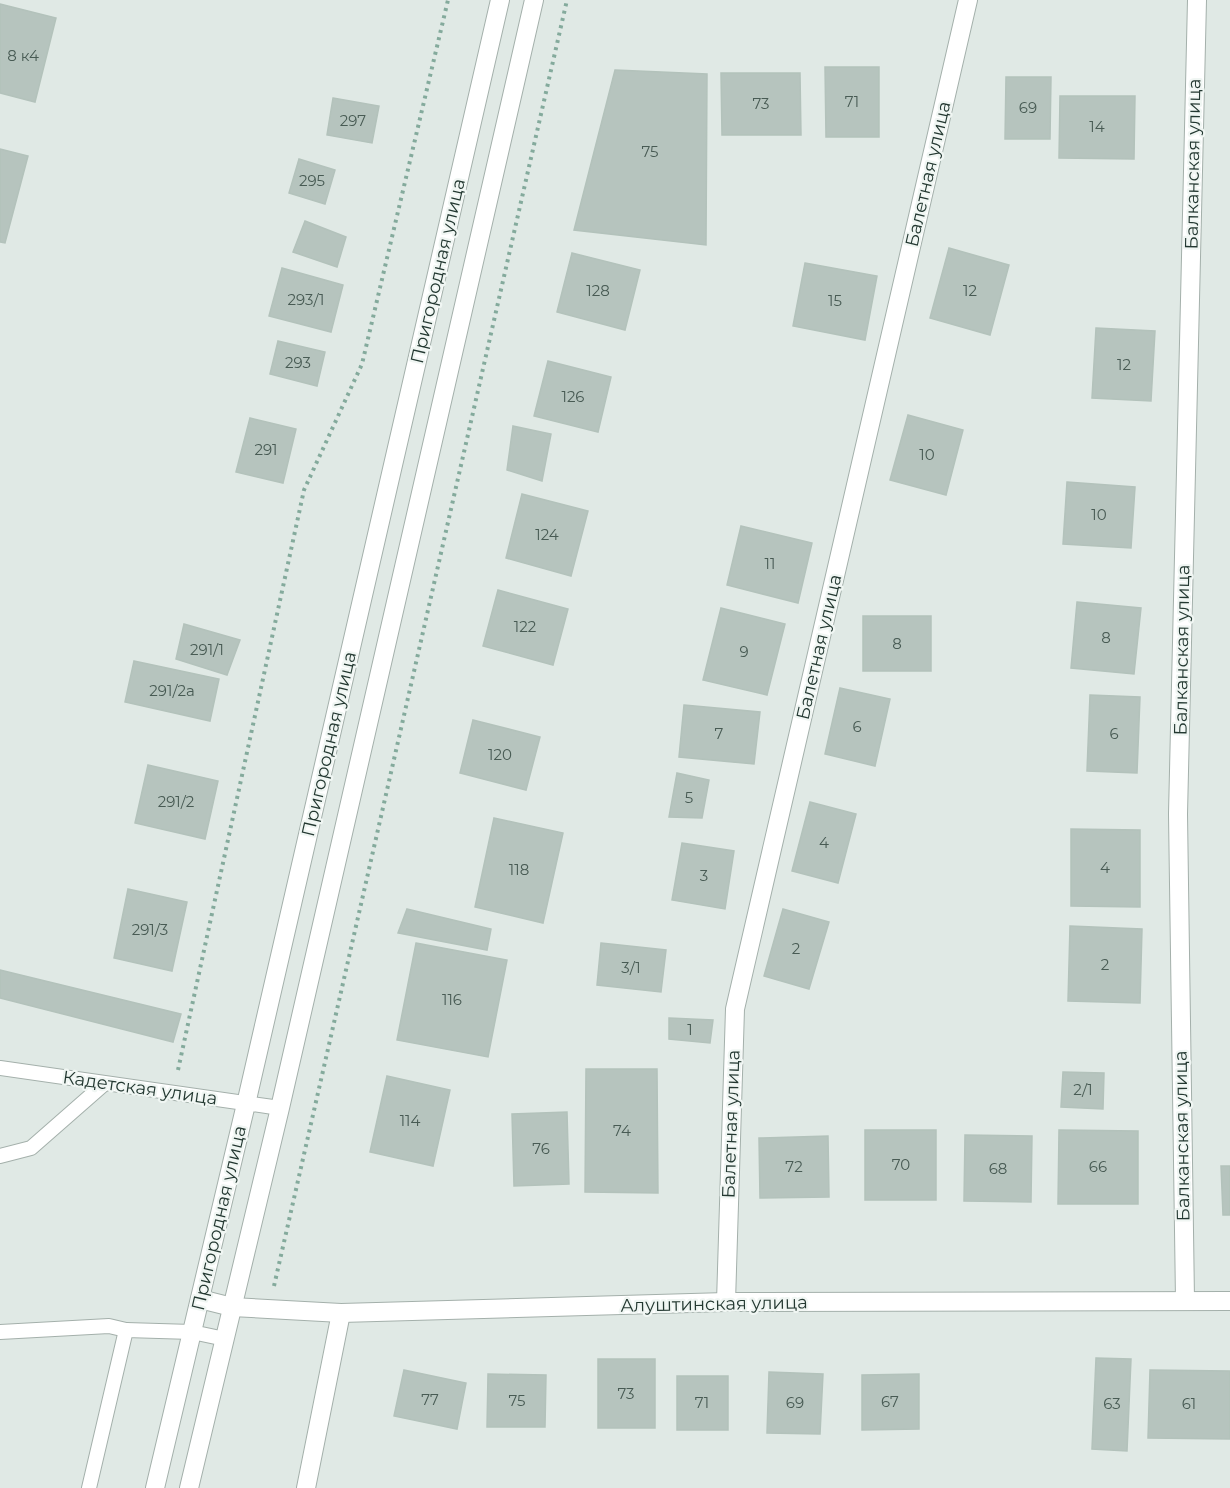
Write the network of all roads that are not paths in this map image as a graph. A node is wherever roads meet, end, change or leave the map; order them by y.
1 (500, 0) edge
2 (534, 0) edge
3 (968, 0) edge
4 (1197, 0) edge
5 (0, 1068) edge
6 (104, 1084) junction
7 (246, 1104) junction
8 (280, 1108) junction
9 (0, 1156) edge
10 (200, 1299) junction
11 (1185, 1300) junction
12 (1230, 1300) edge
13 (726, 1302) junction
14 (232, 1307) junction
15 (341, 1313) junction
16 (126, 1330) junction
17 (0, 1332) edge
18 (192, 1332) junction
19 (225, 1339) junction
20 (89, 1488) edge
21 (155, 1488) edge
22 (189, 1488) edge
23 (306, 1488) edge

1 - 7 street, Пригородная улица
2 - 8 street, Пригородная улица
3 - 13 street, Балетная улица
4 - 11 street, Балканская улица
5 - 6 lane, Кадетская улица
6 - 7 lane, Кадетская улица
6 - 9 lane
7 - 8 lane, Кадетская улица
7 - 10 street, Пригородная улица
8 - 14 street, Пригородная улица
10 - 14 street, Алуштинская улица
10 - 18 street, Пригородная улица
11 - 12 street, Алуштинская улица
11 - 13 street, Алуштинская улица
13 - 15 street, Алуштинская улица
14 - 15 street, Алуштинская улица
14 - 19 street, Пригородная улица
15 - 23 street
16 - 17 lane
16 - 18 lane
16 - 20 lane
18 - 19 lane
18 - 21 street, Пригородная улица
19 - 22 street, Пригородная улица

